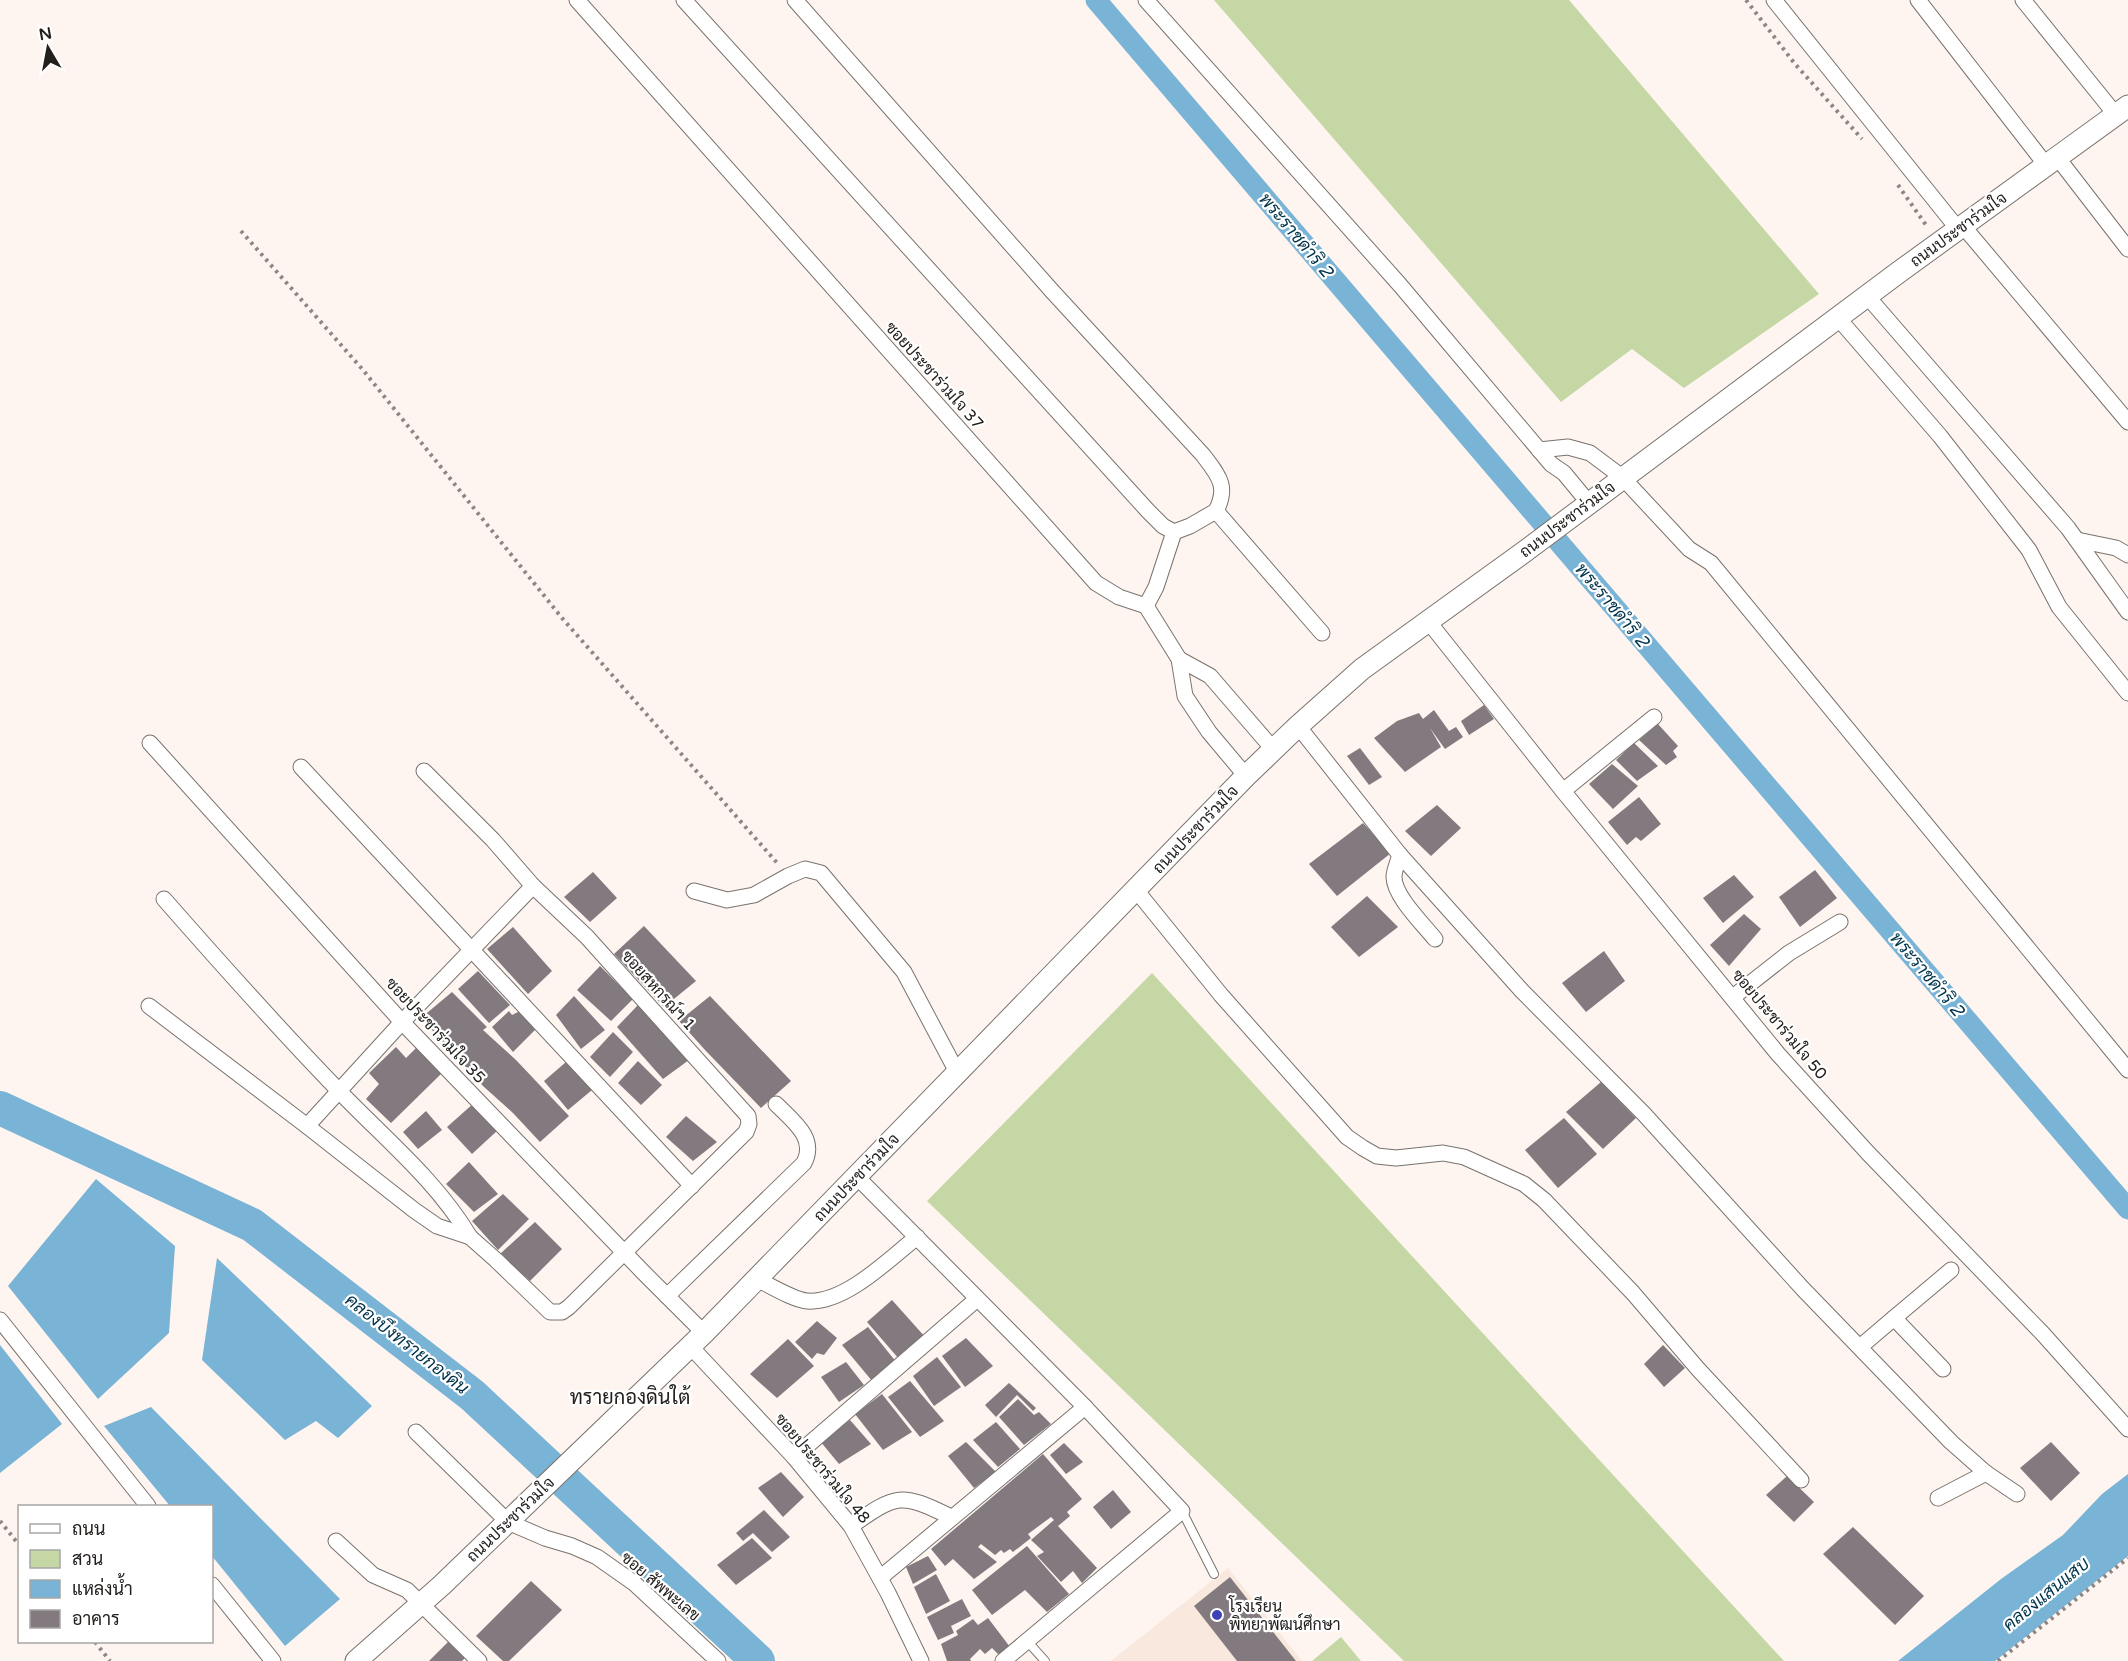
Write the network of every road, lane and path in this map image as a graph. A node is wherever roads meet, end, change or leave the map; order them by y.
1 (577, 0) edge
2 (684, 0) edge
3 (795, 0) edge
4 (1146, 0) edge
5 (1746, 0) edge
6 (1774, 0) edge
7 (1918, 0) edge
8 (2023, 0) edge
9 (2122, 110) edge
10 (1863, 141) dead end
11 (2052, 161) junction
12 (1892, 176) dead end
13 (1960, 227) junction
14 (241, 231) dead end
15 (1939, 243) junction
16 (2128, 249) edge
17 (1867, 296) junction
18 (1838, 318) junction
19 (2128, 422) edge
20 (1539, 450) junction
21 (1622, 477) junction
22 (1582, 508) junction
23 (1216, 511) junction
24 (1174, 532) junction
25 (2077, 540) junction
26 (2128, 555) edge
27 (1146, 606) junction
28 (2128, 612) edge
29 (1428, 621) junction
30 (1322, 633) dead end
31 (1179, 659) junction
32 (2128, 693) edge
33 (1654, 717) dead end
34 (1298, 726) junction
35 (150, 743) dead end
36 (1273, 749) junction
37 (301, 766) dead end
38 (424, 771) dead end
39 (1246, 776) junction
40 (1563, 790) junction
41 (1400, 855) junction
42 (788, 876) junction
43 (533, 886) junction
44 (1136, 890) junction
45 (694, 891) dead end
46 (164, 899) dead end
47 (1840, 922) dead end
48 (1435, 939) dead end
49 (472, 950) junction
50 (1733, 997) junction
51 (149, 1006) dead end
52 (402, 1022) junction
53 (2128, 1070) edge
54 (957, 1072) junction
55 (339, 1091) junction
56 (776, 1104) dead end
57 (307, 1126) junction
58 (856, 1176) junction
59 (692, 1186) junction
60 (470, 1237) junction
61 (917, 1237) junction
62 (625, 1252) junction
63 (1951, 1270) dead end
64 (757, 1278) junction
65 (667, 1296) junction
66 (977, 1299) junction
67 (1894, 1318) junction
68 (0, 1320) edge
69 (697, 1340) junction
70 (1860, 1347) junction
71 (1943, 1369) dead end
72 (1085, 1407) junction
73 (2128, 1429) edge
74 (416, 1432) dead end
75 (794, 1457) junction
76 (1986, 1473) junction
77 (1801, 1480) dead end
78 (2017, 1494) dead end
79 (1938, 1498) dead end
80 (147, 1505) edge
81 (1182, 1512) junction
82 (951, 1517) junction
83 (0, 1521) edge
84 (508, 1522) junction
85 (851, 1526) junction
86 (336, 1541) dead end
87 (18, 1544) edge
88 (2128, 1558) edge
89 (1214, 1574) dead end
90 (880, 1578) junction
91 (213, 1586) edge
92 (422, 1603) junction
93 (1028, 1642) junction
94 (96, 1643) edge
95 (110, 1661) edge
96 (273, 1661) edge
97 (356, 1661) edge
98 (479, 1661) edge
99 (718, 1661) edge
100 (921, 1661) edge
101 (1003, 1661) edge
102 (1045, 1661) edge
103 (1998, 1661) edge

1 - 27 street, ซอยประชาร่วมใจ 37
2 - 24 street
3 - 23 street
4 - 20 street
5 - 10 path
6 - 13 street
7 - 11 street
8 - 9 street
9 - 11 main road, ถนนประชาร่วมใจ
11 - 13 main road, ถนนประชาร่วมใจ
11 - 16 street
12 - 15 path
13 - 15 main road, ถนนประชาร่วมใจ
13 - 19 street
14 - 42 path
15 - 17 main road, ถนนประชาร่วมใจ
17 - 18 main road, ถนนประชาร่วมใจ
17 - 25 street
18 - 21 main road, ถนนประชาร่วมใจ
18 - 32 street
20 - 21 street
20 - 22 street
21 - 22 main road, ถนนประชาร่วมใจ
21 - 53 street
22 - 29 main road, ถนนประชาร่วมใจ
23 - 24 street
23 - 30 street
24 - 27 street
25 - 26 street
25 - 28 street
27 - 31 street
29 - 34 main road, ถนนประชาร่วมใจ
29 - 40 street, ซอยประชาร่วมใจ 50
31 - 36 street
31 - 39 street
33 - 40 street
34 - 36 main road, ถนนประชาร่วมใจ
34 - 41 street
35 - 52 street, ซอยประชาร่วมใจ 35
36 - 39 main road, ถนนประชาร่วมใจ
37 - 49 street
38 - 43 street, ซอยสหกรณ์ฯ 1
39 - 44 main road, ถนนประชาร่วมใจ
40 - 50 street, ซอยประชาร่วมใจ 50
41 - 48 street
41 - 70 street
42 - 45 street
42 - 54 street
43 - 49 street
43 - 59 street, ซอยสหกรณ์ฯ 1
44 - 54 main road, ถนนประชาร่วมใจ
44 - 77 street
46 - 55 street
47 - 50 street
49 - 52 street
49 - 59 street
50 - 73 street, ซอยประชาร่วมใจ 50
51 - 57 street
52 - 55 street
52 - 62 street, ซอยประชาร่วมใจ 35
54 - 58 main road, ถนนประชาร่วมใจ
55 - 57 street
55 - 60 street
56 - 65 street
57 - 60 street
58 - 61 street
58 - 64 main road, ถนนประชาร่วมใจ
59 - 62 street
60 - 62 street
61 - 64 street
61 - 66 street
62 - 65 street, ซอยประชาร่วมใจ 35
63 - 67 street
64 - 69 main road, ถนนประชาร่วมใจ
65 - 69 street, ซอยประชาร่วมใจ 35
66 - 72 street
66 - 75 street
67 - 70 street
67 - 71 street
68 - 80 street
69 - 75 street, ซอยประชาร่วมใจ 48
69 - 84 main road, ถนนประชาร่วมใจ
70 - 76 street
72 - 81 street
72 - 82 street
74 - 84 street
75 - 85 street, ซอยประชาร่วมใจ 48
76 - 78 street
76 - 79 street
81 - 89 lane
81 - 93 street
82 - 85 street
82 - 90 street
83 - 87 path
84 - 92 main road, ถนนประชาร่วมใจ
84 - 99 street, ซอย สัพพะเลข
85 - 90 street, ซอยประชาร่วมใจ 48
86 - 92 street
88 - 103 path
90 - 100 street, ซอยประชาร่วมใจ 48
91 - 96 street
92 - 97 main road, ถนนประชาร่วมใจ
92 - 98 street
93 - 101 street
93 - 102 lane
94 - 95 path

